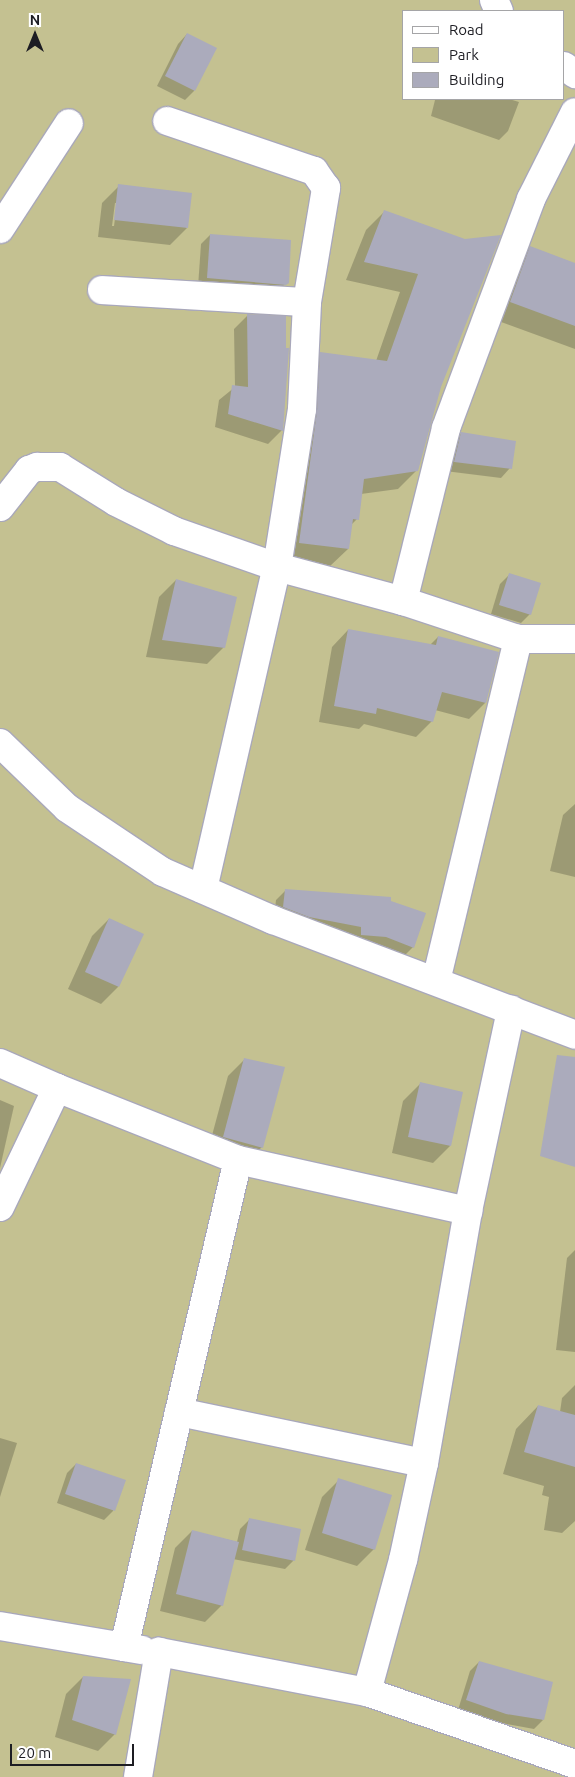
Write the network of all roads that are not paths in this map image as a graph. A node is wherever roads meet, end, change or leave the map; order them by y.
1 (575, 112) edge
2 (167, 121) dead end
3 (69, 123) dead end
4 (0, 229) edge
5 (102, 290) dead end
6 (307, 302) junction
7 (0, 507) edge
8 (277, 567) junction
9 (403, 601) junction
10 (518, 639) junction
11 (575, 639) edge
12 (3, 753) edge
13 (202, 889) junction
14 (436, 981) junction
15 (511, 1010) junction
16 (575, 1035) edge
17 (0, 1063) edge
18 (57, 1088) junction
19 (238, 1160) junction
20 (0, 1208) edge
21 (468, 1211) junction
22 (179, 1412) junction
23 (424, 1463) junction
24 (0, 1626) edge
25 (124, 1647) junction
26 (158, 1652) junction
27 (367, 1692) junction
28 (575, 1764) edge
29 (138, 1777) edge

1 - 9 street
2 - 6 street
3 - 4 street
5 - 6 street
6 - 8 street
7 - 8 street
8 - 9 street
8 - 13 street
9 - 10 street
10 - 11 street
10 - 14 street
12 - 13 street
13 - 14 street
14 - 15 street
15 - 16 street
15 - 21 street
17 - 18 street
18 - 19 street
18 - 20 street
19 - 21 street
19 - 22 street
21 - 23 street
22 - 23 street
22 - 25 street
23 - 27 street
24 - 25 street
25 - 26 street
26 - 27 street
26 - 29 street
27 - 28 street

